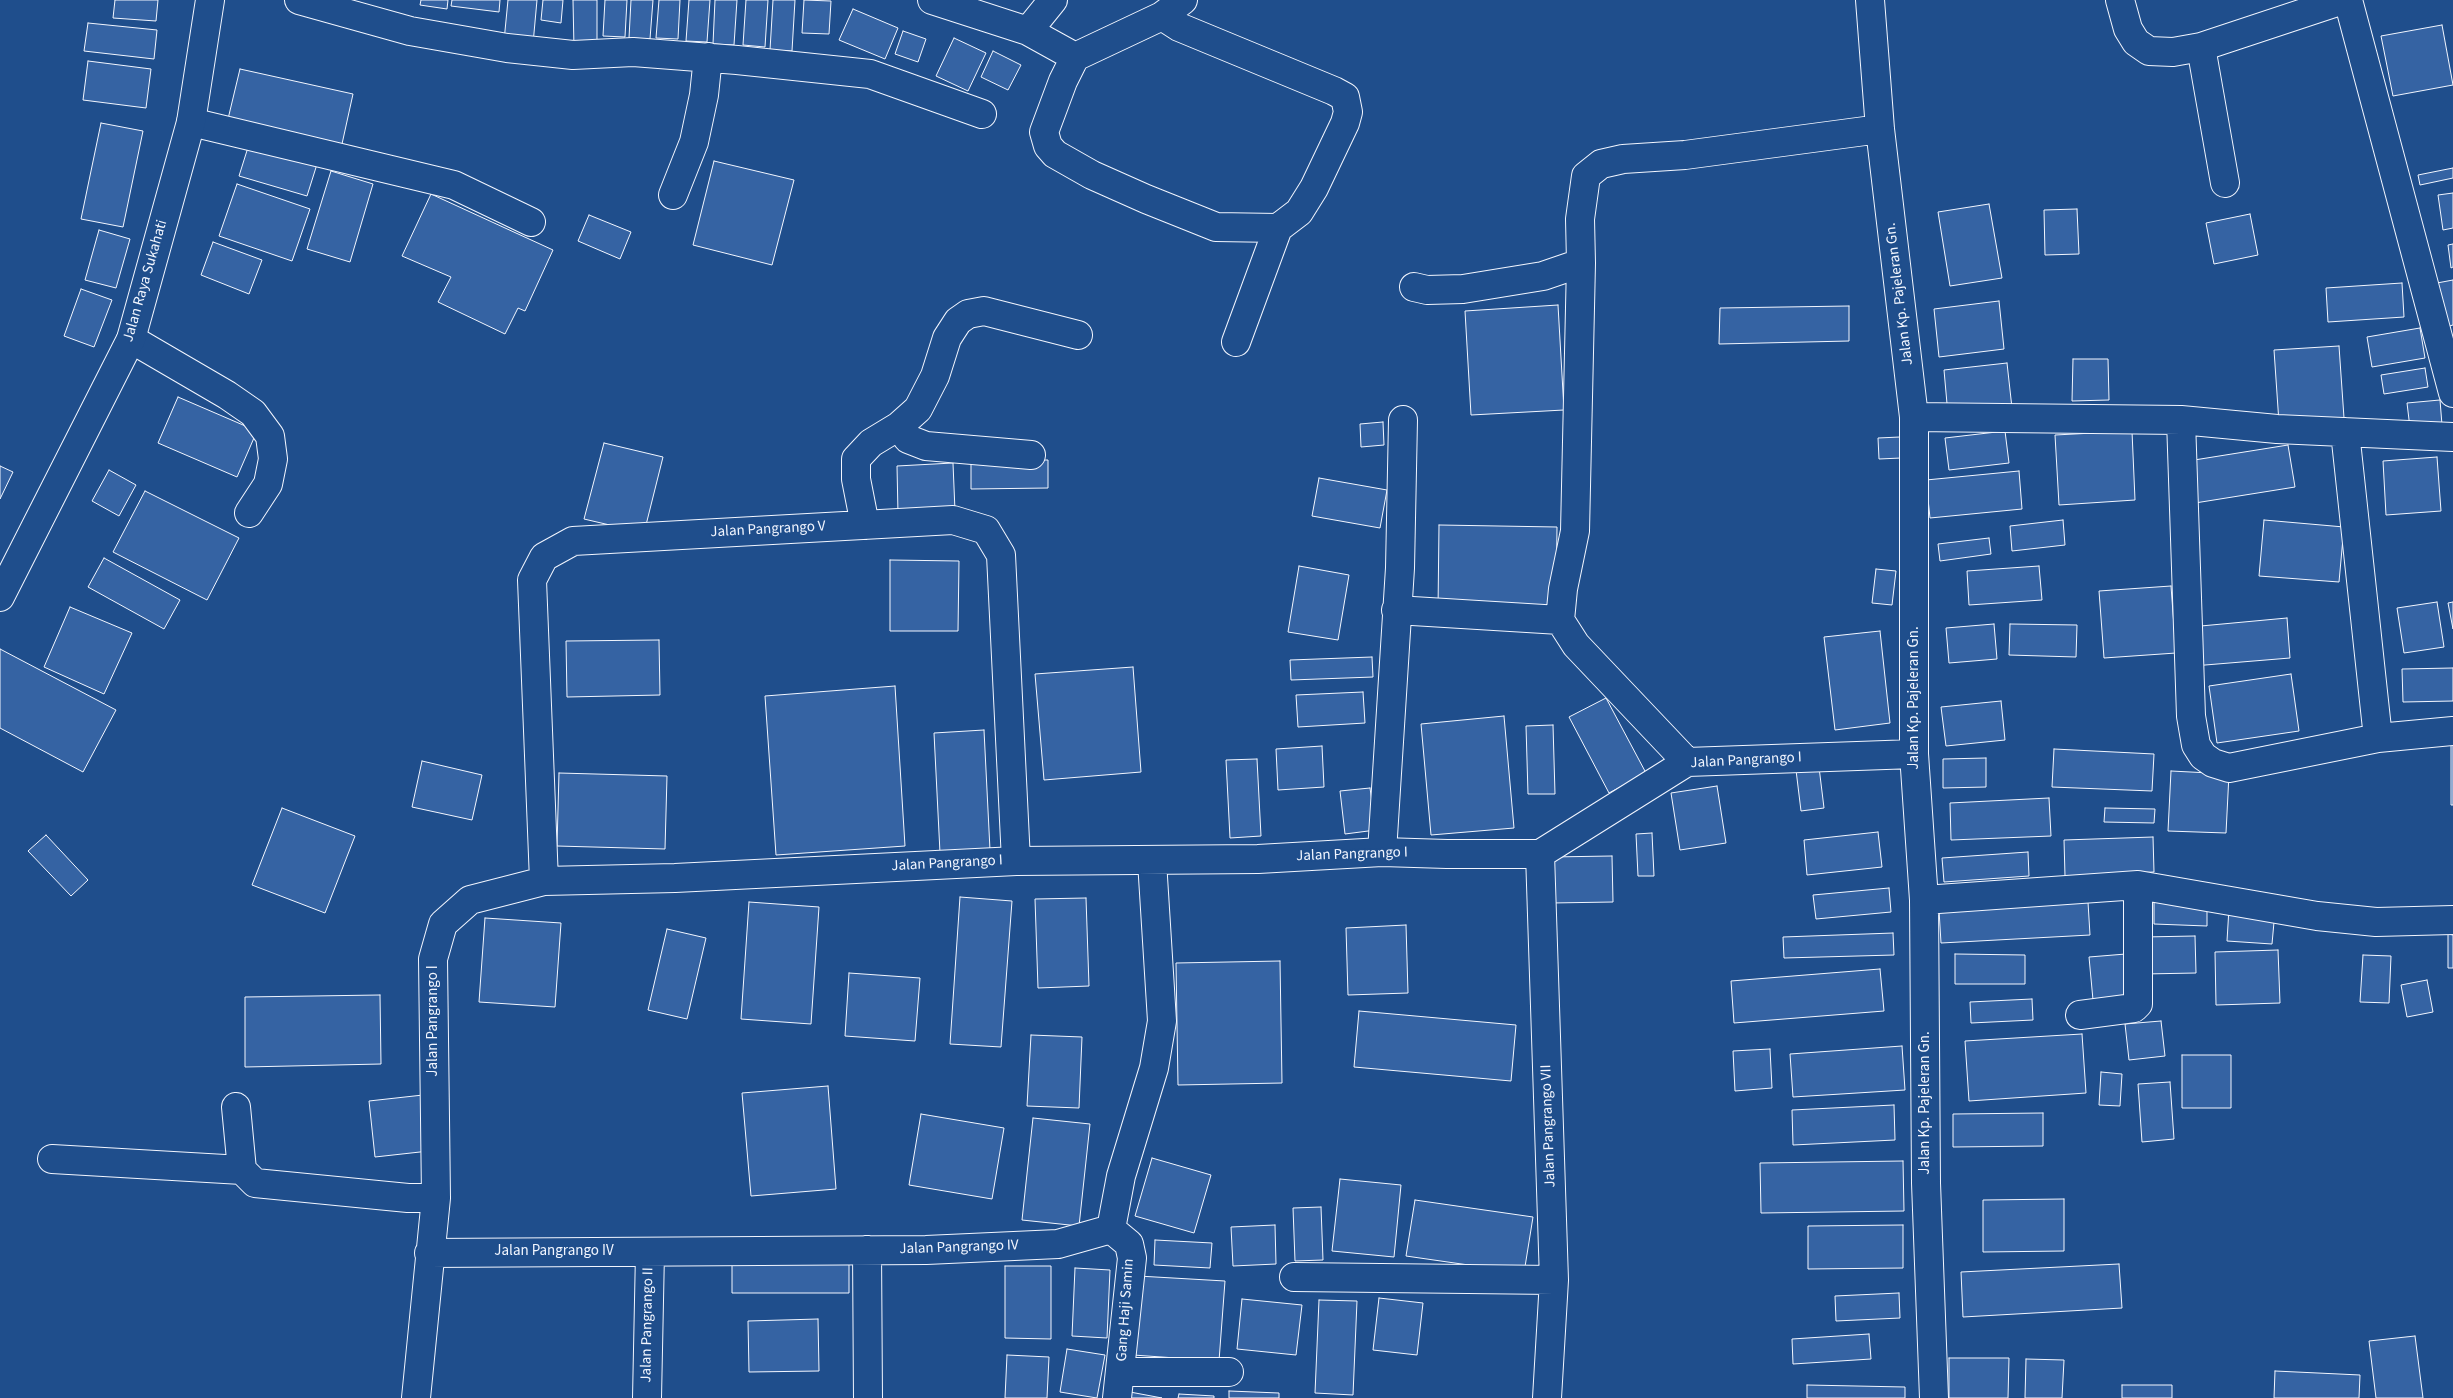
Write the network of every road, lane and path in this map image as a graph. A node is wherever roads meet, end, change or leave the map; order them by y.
1 (210, 0) edge
2 (299, 0) edge
3 (932, 0) edge
4 (1053, 0) edge
5 (1870, 0) edge
6 (2120, 0) edge
7 (2342, 0) edge
8 (2348, 0) edge
9 (1172, 8) edge
10 (1028, 31) junction
11 (2202, 47) junction
12 (708, 57) junction
13 (1075, 57) junction
14 (982, 114) dead end
15 (191, 122) junction
16 (1880, 129) junction
17 (2225, 182) dead end
18 (673, 195) dead end
19 (532, 222) dead end
20 (1278, 228) junction
21 (1581, 263) junction
22 (1414, 288) dead end
23 (1078, 335) dead end
24 (131, 339) junction
25 (1236, 342) dead end
26 (2453, 393) edge
27 (1914, 417) junction
28 (1403, 420) dead end
29 (2181, 420) junction
30 (899, 426) junction
31 (2345, 432) junction
32 (2453, 437) edge
33 (1031, 455) dead end
34 (249, 513) dead end
35 (865, 525) junction
36 (0, 597) edge
37 (1396, 610) junction
38 (1560, 620) junction
39 (2453, 731) edge
40 (2378, 738) junction
41 (1914, 754) junction
42 (1687, 762) junction
43 (1382, 852) junction
44 (1540, 854) junction
45 (1016, 861) junction
46 (1152, 861) junction
47 (544, 881) junction
48 (2138, 885) junction
49 (1924, 900) junction
50 (2453, 920) edge
51 (2080, 1015) dead end
52 (236, 1107) dead end
53 (52, 1159) dead end
54 (242, 1170) junction
55 (436, 1198) junction
56 (1111, 1229) junction
57 (866, 1250) junction
58 (650, 1252) junction
59 (429, 1253) junction
60 (1294, 1277) dead end
61 (1554, 1280) junction
62 (1229, 1372) dead end
63 (1119, 1385) edge
64 (416, 1398) edge
65 (647, 1398) edge
66 (868, 1398) edge
67 (1547, 1398) edge
68 (1934, 1398) edge

1 - 15 street, Jalan Raya Sukahati
2 - 12 street
3 - 10 street
4 - 10 street
5 - 16 street, Jalan Kp. Pajeleran Gn.
6 - 11 street
7 - 11 street
8 - 26 street
9 - 13 street
9 - 20 street
10 - 13 street
11 - 17 street
12 - 14 street
12 - 18 street
13 - 20 street
15 - 19 street
15 - 24 street, Jalan Raya Sukahati
16 - 21 street
16 - 27 street, Jalan Kp. Pajeleran Gn.
20 - 25 street
21 - 22 street
21 - 38 street
23 - 30 street
24 - 34 street
24 - 36 street, Jalan Raya Sukahati
27 - 29 street
27 - 41 street, Jalan Kp. Pajeleran Gn.
28 - 37 street
29 - 31 street
29 - 40 street
30 - 33 street
30 - 35 street
31 - 32 street
31 - 40 street
35 - 45 street, Jalan Pangrango V
35 - 47 street, Jalan Pangrango V
37 - 38 street
37 - 43 street
38 - 42 street
39 - 40 street
41 - 42 street, Jalan Pangrango I
41 - 49 street, Jalan Kp. Pajeleran Gn.
42 - 44 street, Jalan Pangrango I
43 - 44 street, Jalan Pangrango I
43 - 46 street, Jalan Pangrango I
44 - 61 street, Jalan Pangrango VII
45 - 46 street, Jalan Pangrango I
45 - 47 street, Jalan Pangrango I
46 - 56 street
47 - 55 street, Jalan Pangrango I
48 - 49 street
48 - 50 street
48 - 51 street
49 - 68 street, Jalan Kp. Pajeleran Gn.
52 - 54 street
53 - 54 street
54 - 55 street
55 - 59 street, Jalan Pangrango I
56 - 57 street, Jalan Pangrango IV
56 - 63 street, Gang Haji Samin
57 - 58 street, Jalan Pangrango IV
57 - 66 street
58 - 59 street, Jalan Pangrango IV
58 - 65 street, Jalan Pangrango II
59 - 64 street, Jalan Pangrango I
60 - 61 street
61 - 67 street, Jalan Pangrango VII
62 - 63 street

